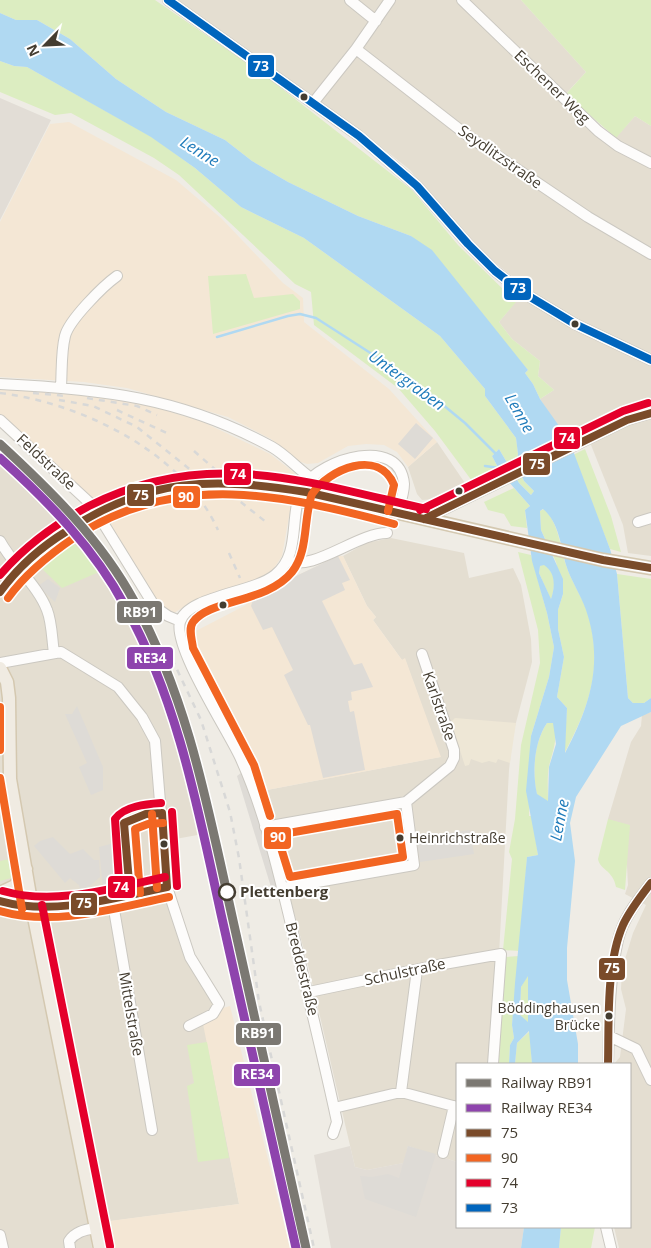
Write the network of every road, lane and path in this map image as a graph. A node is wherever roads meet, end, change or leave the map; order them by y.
1 (168, 0) edge
2 (350, 0) edge
3 (390, 0) edge
4 (462, 0) edge
5 (376, 21) junction
6 (356, 49) junction
7 (312, 103) junction
8 (651, 163) edge
9 (651, 254) edge
10 (116, 276) dead end
11 (651, 360) edge
12 (0, 384) edge
13 (61, 387) junction
14 (651, 413) edge
15 (0, 420) edge
16 (311, 478) junction
17 (397, 514) junction
18 (651, 518) edge
19 (424, 519) junction
20 (638, 522) dead end
21 (387, 533) dead end
22 (0, 541) edge
23 (287, 560) junction
24 (651, 568) edge
25 (0, 592) edge
26 (180, 621) junction
27 (57, 652) junction
28 (422, 654) dead end
29 (0, 663) edge
30 (0, 668) edge
31 (406, 802) junction
32 (265, 827) junction
33 (26, 869) junction
34 (651, 883) edge
35 (166, 887) junction
36 (283, 888) junction
37 (0, 893) edge
38 (112, 898) junction
39 (0, 901) edge
40 (32, 908) junction
41 (417, 970) junction
42 (309, 992) junction
43 (189, 1026) dead end
44 (609, 1036) junction
45 (493, 1063) edge
46 (608, 1063) edge
47 (651, 1080) edge
48 (401, 1092) junction
49 (456, 1106) edge
50 (334, 1108) junction
51 (152, 1130) dead end
52 (333, 1134) dead end
53 (443, 1153) dead end
54 (95, 1228) junction
55 (606, 1228) edge
56 (0, 1235) edge
57 (3, 1248) edge
58 (70, 1248) edge
59 (100, 1248) edge
60 (611, 1248) edge

1 - 7 street
2 - 5 street
3 - 5 street
4 - 8 street, Eschener Weg
5 - 6 street
6 - 7 street
6 - 9 street, Seydlitzstraße
7 - 11 street
10 - 13 street
12 - 13 street
13 - 16 street
14 - 19 street
15 - 26 street, Feldstraße
16 - 17 street
16 - 23 street
17 - 19 main road
17 - 25 main road, bridge
18 - 20 street
19 - 24 main road
21 - 23 street
22 - 27 street
23 - 26 street
26 - 32 street, Breddestraße
27 - 29 street
27 - 35 street
28 - 31 street, Karlstraße
30 - 33 main road
31 - 32 street, Karlstraße
31 - 36 street
32 - 36 street, Breddestraße
33 - 37 main road
33 - 40 main road
34 - 44 street
35 - 38 street
35 - 43 street
36 - 42 street, Breddestraße
38 - 40 street
38 - 51 street, Mittelstraße
39 - 40 main road
40 - 54 main road
41 - 42 street, Schulstraße
41 - 45 street, Schulstraße
41 - 48 street
42 - 50 street, Breddestraße
44 - 46 street
44 - 47 street
48 - 49 street
48 - 50 street
49 - 53 street
50 - 52 street, Breddestraße
54 - 58 street
54 - 59 main road
55 - 60 street
56 - 57 street

